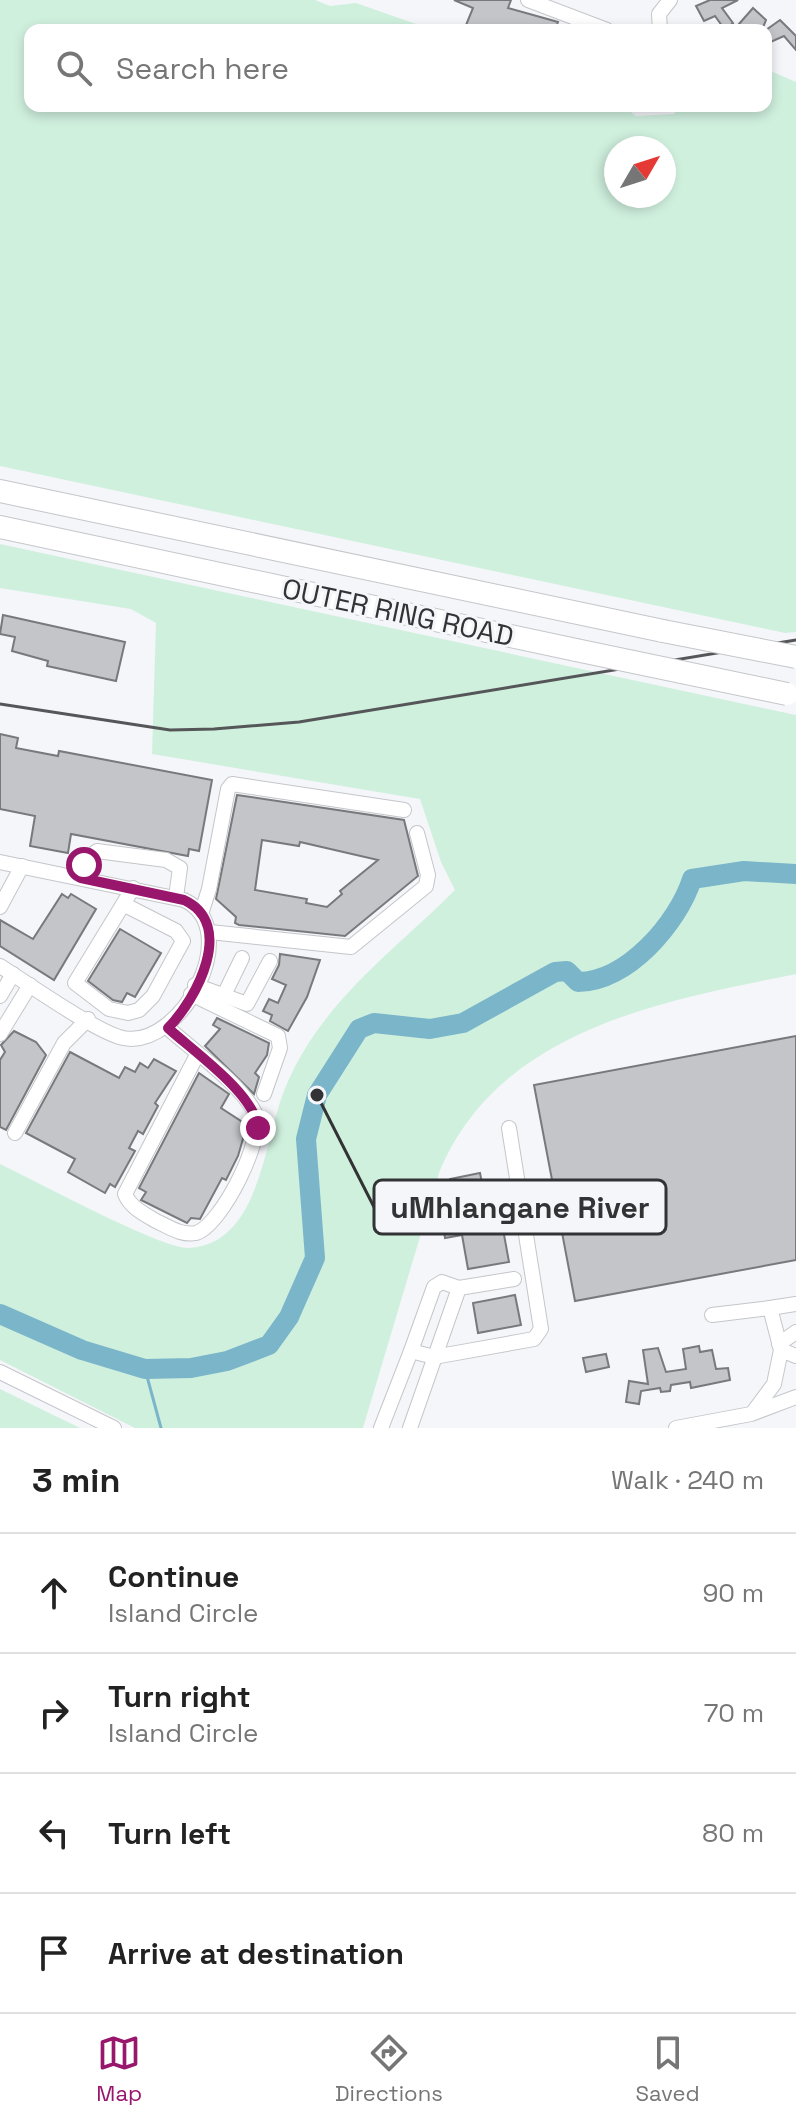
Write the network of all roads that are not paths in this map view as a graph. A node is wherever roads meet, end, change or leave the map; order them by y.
1 (528, 0) edge
2 (670, 0) edge
3 (591, 24) edge
4 (660, 24) edge
5 (0, 491) edge
6 (0, 527) edge
7 (796, 657) edge
8 (791, 695) edge
9 (404, 810) dead end
10 (417, 833) dead end
11 (0, 862) edge
12 (22, 866) junction
13 (81, 878) junction
14 (133, 888) junction
15 (176, 897) junction
16 (125, 905) junction
17 (0, 907) edge
18 (202, 911) junction
19 (210, 932) junction
20 (242, 958) dead end
21 (270, 961) dead end
22 (0, 966) edge
23 (13, 974) junction
24 (30, 985) junction
25 (193, 990) junction
26 (224, 995) junction
27 (0, 996) edge
28 (88, 1019) junction
29 (168, 1028) junction
30 (0, 1034) edge
31 (197, 1055) junction
32 (264, 1094) dead end
33 (509, 1128) dead end
34 (15, 1133) dead end
35 (514, 1279) dead end
36 (459, 1288) junction
37 (796, 1304) edge
38 (770, 1308) junction
39 (712, 1315) dead end
40 (796, 1332) edge
41 (780, 1347) junction
42 (411, 1351) junction
43 (796, 1356) edge
44 (434, 1357) junction
45 (0, 1372) edge
46 (393, 1396) junction
47 (796, 1397) edge
48 (418, 1404) junction
49 (751, 1414) junction
50 (114, 1428) edge
51 (381, 1428) edge
52 (410, 1428) edge
53 (676, 1428) edge

1 - 3 street
2 - 4 street
5 - 7 highway, OUTER RING ROAD, bridge
6 - 8 highway, OUTER RING ROAD, bridge
9 - 18 street
10 - 19 street
11 - 12 street
12 - 13 street
12 - 17 street
13 - 14 street
13 - 15 street
14 - 15 street
14 - 16 street
15 - 18 street
16 - 16 street
18 - 19 street
19 - 25 street
20 - 26 street
21 - 26 street
22 - 23 street
23 - 24 street
23 - 27 street
24 - 28 street
24 - 30 street
25 - 26 street
25 - 29 street
25 - 32 street
28 - 29 street
28 - 34 street
29 - 31 street
31 - 31 street
33 - 44 street
35 - 36 street
36 - 42 street
36 - 44 street
37 - 38 street
38 - 39 street
38 - 41 street
40 - 41 street
41 - 43 street
41 - 49 street
42 - 44 street
42 - 46 street
44 - 48 street
45 - 50 street
46 - 48 street
46 - 51 street
47 - 49 street
48 - 52 street
49 - 53 street

